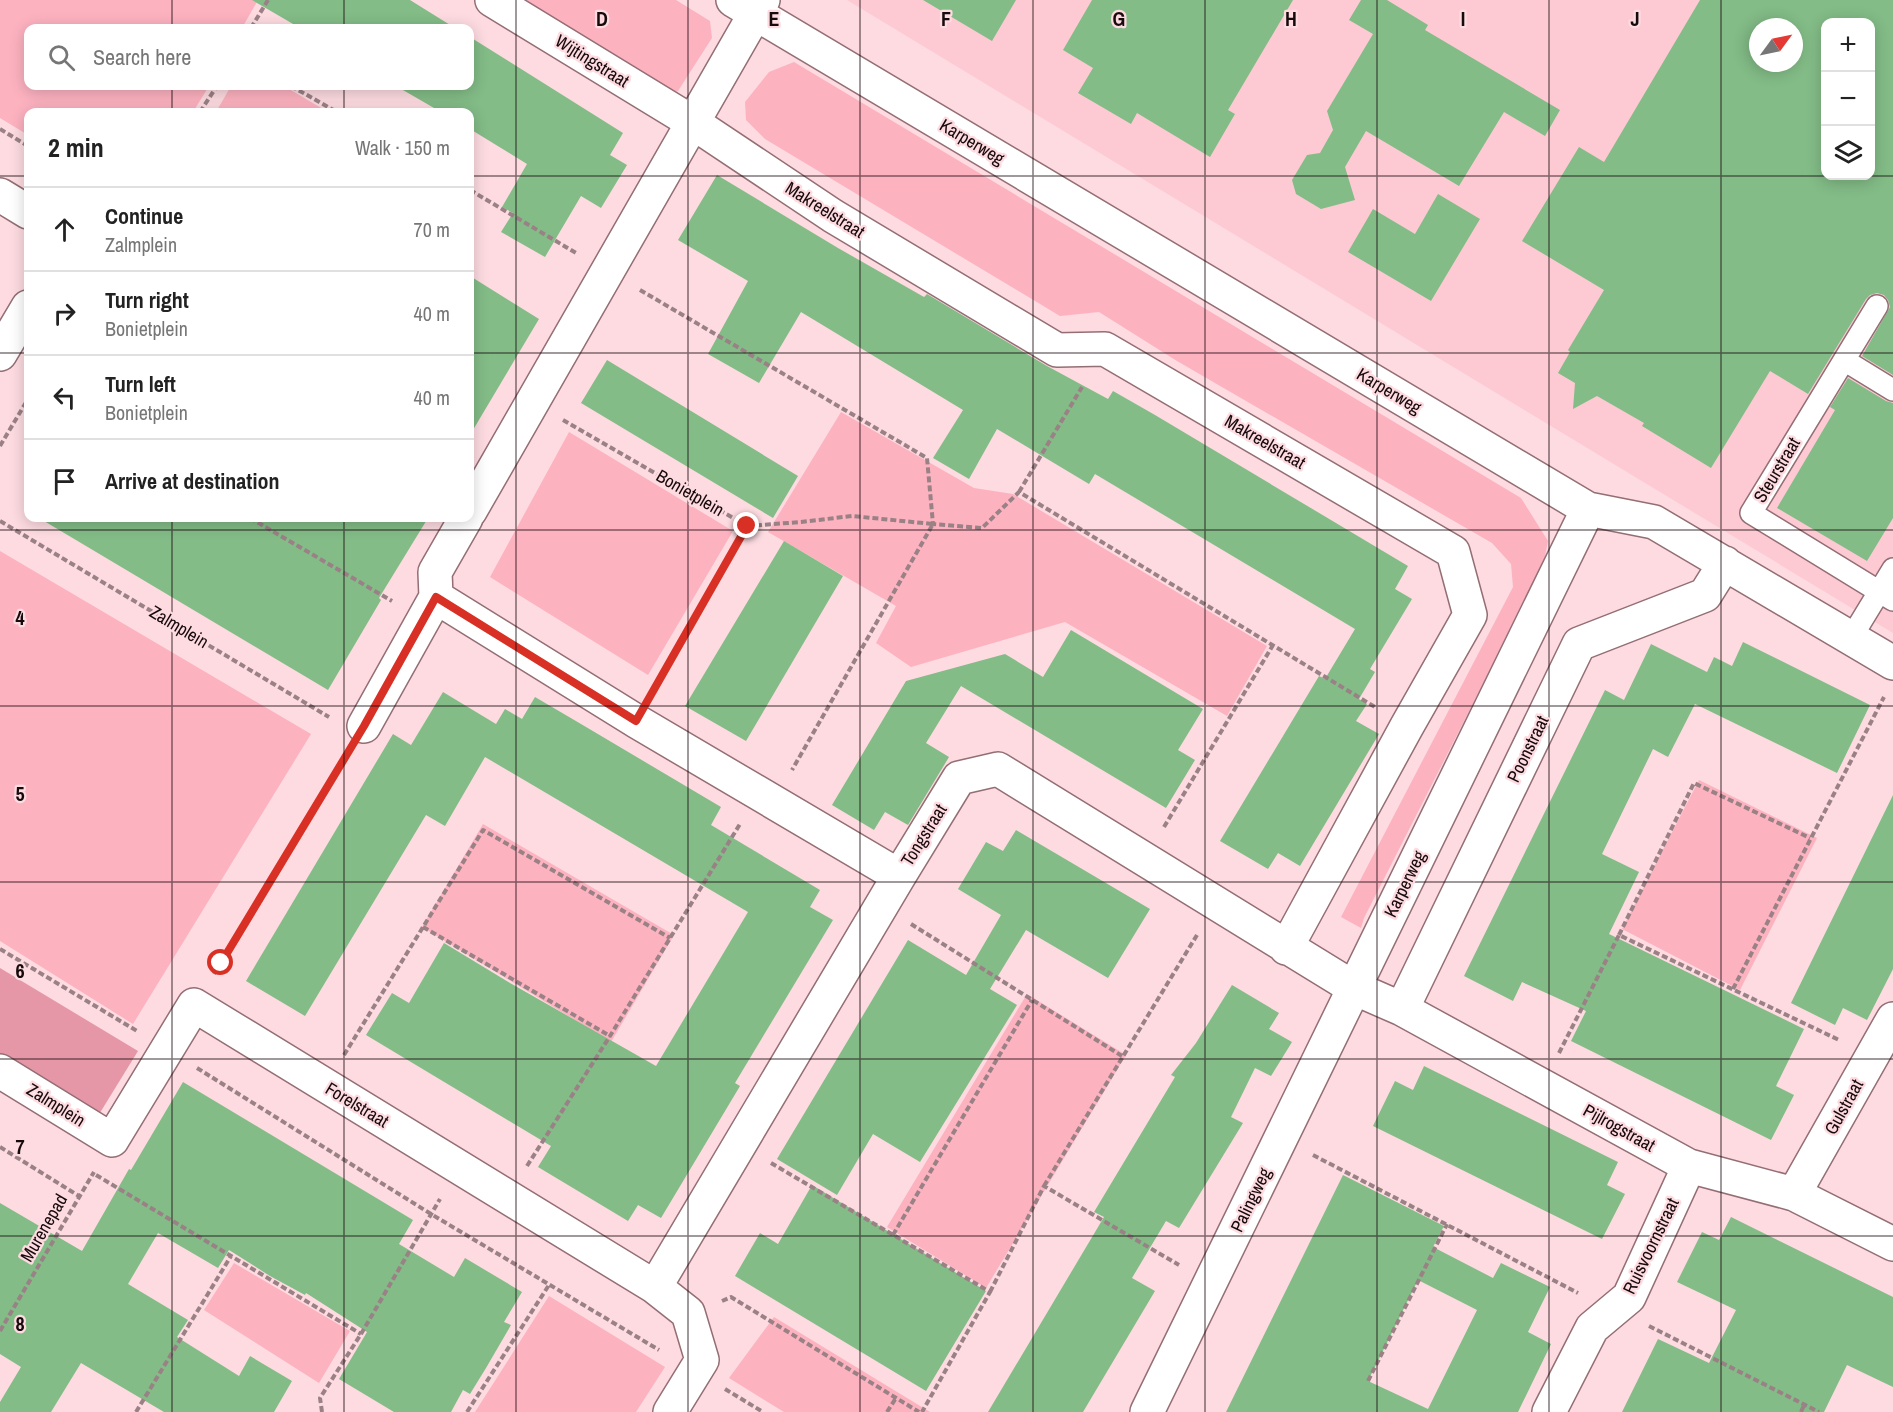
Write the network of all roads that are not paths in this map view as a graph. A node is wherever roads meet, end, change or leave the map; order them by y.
1 (492, 0) edge
2 (750, 4) edge
3 (692, 122) junction
4 (0, 195) edge
5 (24, 210) edge
6 (1877, 306) dead end
7 (24, 314) edge
8 (0, 354) edge
9 (1844, 360) junction
10 (1893, 390) edge
11 (474, 504) edge
12 (1588, 509) junction
13 (464, 522) edge
14 (1725, 563) junction
15 (1893, 569) edge
16 (1886, 596) edge
17 (430, 608) junction
18 (1851, 638) junction
19 (1890, 677) edge
20 (361, 730) road end
21 (899, 876) junction
22 (1286, 948) junction
23 (1354, 988) junction
24 (1402, 1010) junction
25 (1893, 1019) edge
26 (0, 1071) edge
27 (112, 1140) joint
28 (1689, 1166) junction
29 (1794, 1194) junction
30 (1893, 1245) edge
31 (655, 1287) junction
32 (670, 1412) edge
33 (1147, 1412) edge
34 (1549, 1412) edge

1 - 3 street, Wijtingstraat
2 - 3 street
2 - 12 street, Karperweg
3 - 11 street
3 - 22 street, Makreelstraat
4 - 5 street
6 - 9 lane, Steurstraat
7 - 8 street
9 - 10 lane
9 - 16 lane, Steurstraat
12 - 14 street
12 - 23 street, Karperweg
13 - 17 street
14 - 18 street
14 - 24 street, Poonstraat
15 - 16 lane
16 - 18 lane
17 - 20 street
17 - 21 street
18 - 19 street
21 - 22 street, Tongstraat
21 - 31 street, Tongstraat
22 - 23 street, Tongstraat
23 - 24 street, Pijlrogstraat
23 - 33 street, Palingweg
24 - 28 street, Pijlrogstraat
25 - 29 street, Gulstraat
26 - 27 street, Zalmplein
27 - 31 street, Forelstraat
28 - 29 street, Pijlrogstraat
28 - 34 street, Ruisvoornstraat
29 - 30 street, Pijlrogstraat
31 - 32 street, Forelstraat

